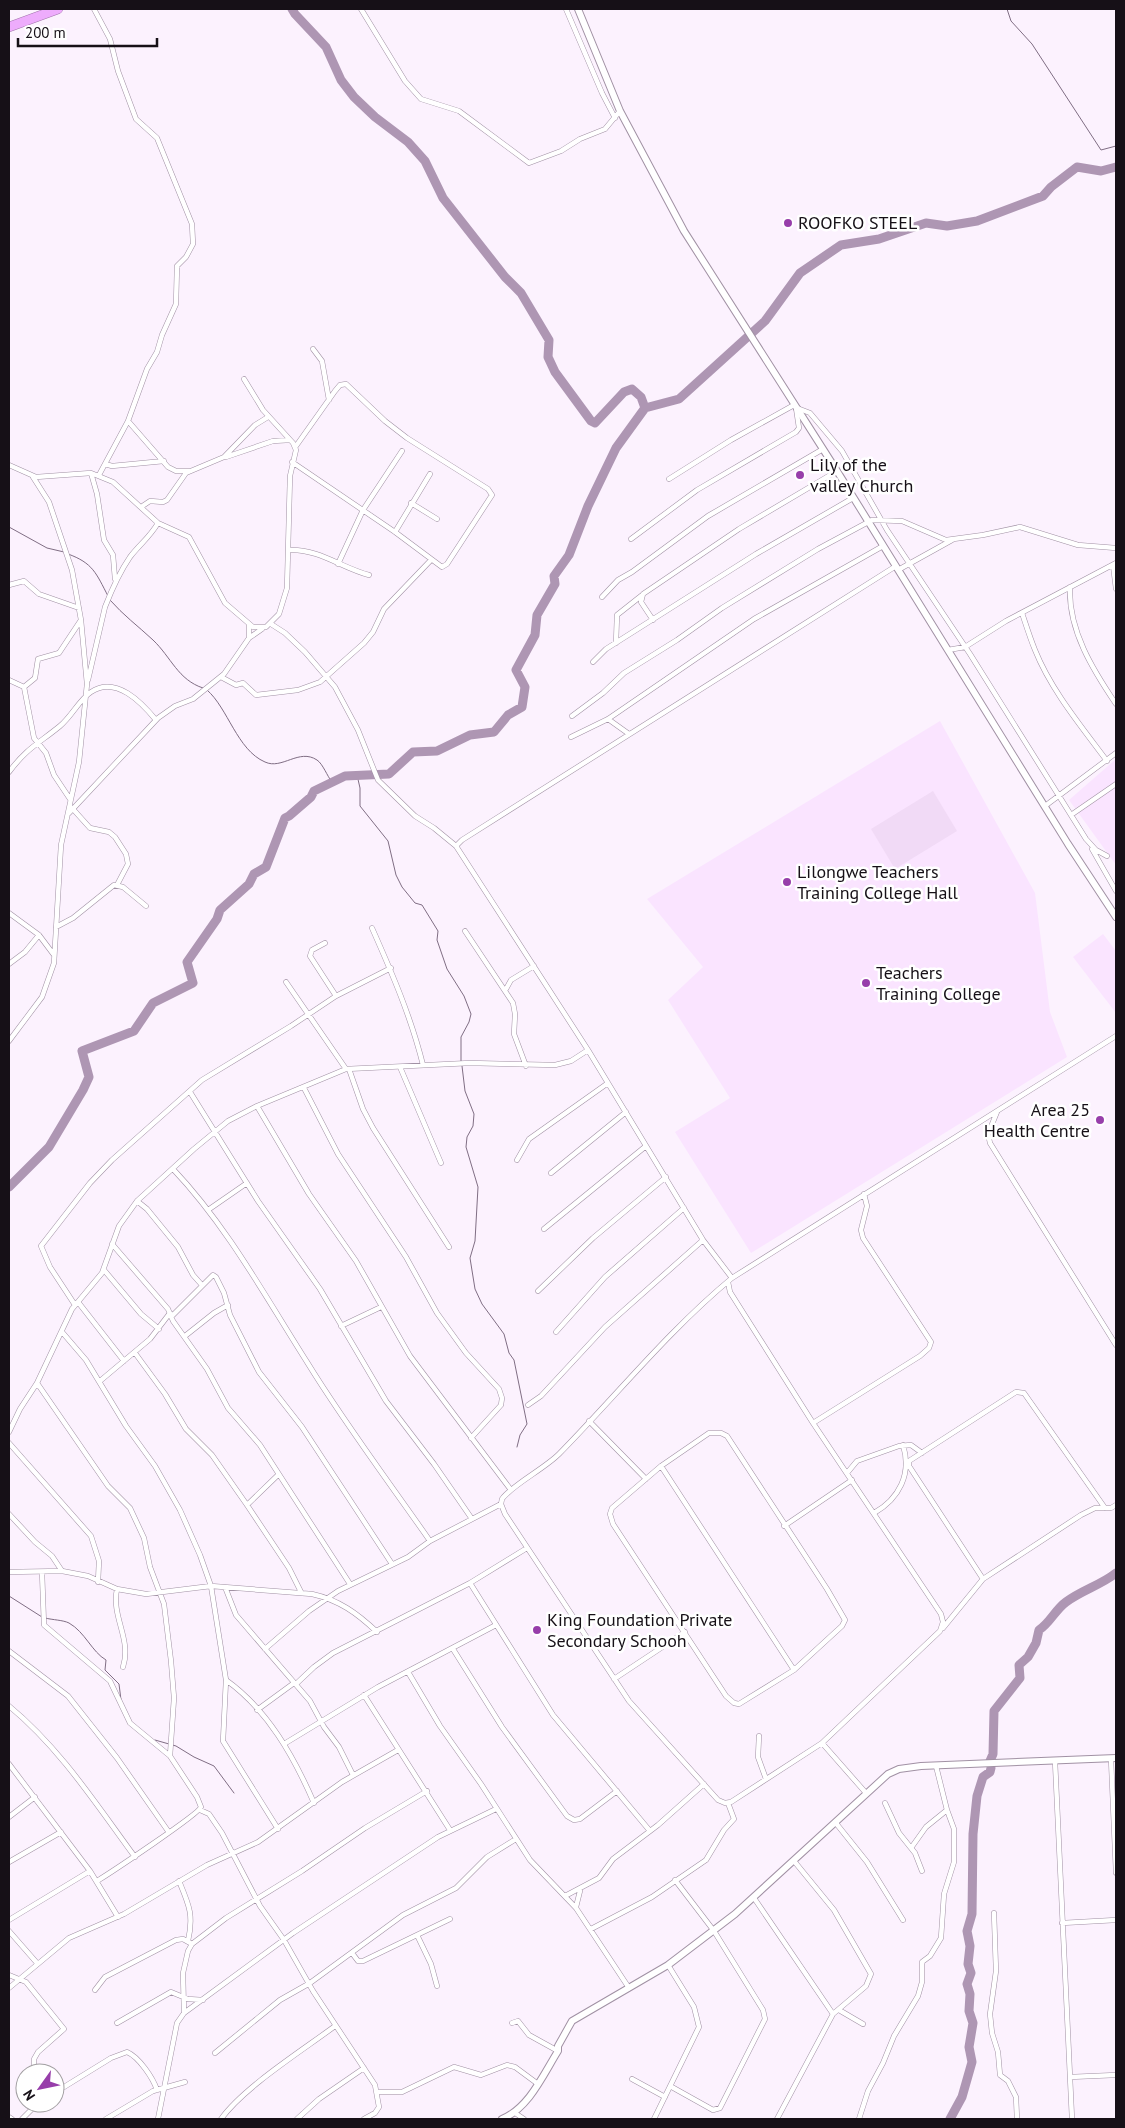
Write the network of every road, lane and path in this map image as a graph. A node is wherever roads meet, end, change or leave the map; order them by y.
1 (58, 9) edge
2 (94, 9) edge
3 (361, 9) edge
4 (566, 9) edge
5 (578, 9) edge
6 (9, 28) edge
7 (620, 111) junction
8 (615, 118) junction
9 (313, 349) dead end
10 (244, 379) dead end
11 (329, 400) junction
12 (795, 406) junction
13 (268, 417) junction
14 (128, 421) junction
15 (290, 440) junction
16 (296, 446) junction
17 (823, 449) junction
18 (402, 451) dead end
19 (224, 457) junction
20 (164, 461) junction
21 (292, 462) junction
22 (105, 464) junction
23 (9, 465) edge
24 (190, 471) junction
25 (837, 471) junction
26 (91, 473) junction
27 (430, 474) dead end
28 (99, 475) junction
29 (32, 476) junction
30 (669, 480) dead end
31 (853, 498) junction
32 (412, 502) junction
33 (141, 507) junction
34 (363, 510) junction
35 (437, 519) dead end
36 (882, 520) junction
37 (868, 522) junction
38 (158, 523) junction
39 (395, 532) junction
40 (630, 539) dead end
41 (954, 539) junction
42 (883, 546) junction
43 (1116, 548) edge
44 (290, 550) junction
45 (431, 560) junction
46 (338, 564) junction
47 (910, 564) junction
48 (1115, 564) edge
49 (897, 568) junction
50 (370, 575) dead end
51 (115, 580) junction
52 (9, 585) edge
53 (1070, 587) junction
54 (1116, 589) edge
55 (641, 596) junction
56 (602, 597) dead end
57 (79, 608) junction
58 (1022, 613) junction
59 (81, 620) junction
60 (653, 620) junction
61 (249, 624) junction
62 (271, 624) junction
63 (263, 628) junction
64 (249, 638) junction
65 (616, 643) junction
66 (965, 647) junction
67 (948, 650) junction
68 (594, 662) dead end
69 (326, 676) junction
70 (221, 677) junction
71 (9, 680) edge
72 (87, 684) junction
73 (24, 687) junction
74 (84, 699) junction
75 (1116, 704) edge
76 (572, 716) dead end
77 (608, 718) junction
78 (156, 720) junction
79 (629, 734) junction
80 (571, 737) dead end
81 (37, 742) junction
82 (1116, 753) edge
83 (1107, 761) junction
84 (9, 772) edge
85 (1116, 784) edge
86 (1060, 797) junction
87 (70, 799) junction
88 (1045, 806) junction
89 (72, 808) junction
90 (68, 814) junction
91 (1071, 815) junction
92 (1086, 839) junction
93 (456, 846) junction
94 (1108, 856) dead end
95 (117, 885) junction
96 (1116, 890) edge
97 (146, 906) dead end
98 (9, 913) edge
99 (1116, 917) edge
100 (56, 927) junction
101 (372, 928) dead end
102 (465, 931) dead end
103 (40, 935) junction
104 (325, 943) dead end
105 (54, 956) junction
106 (9, 964) edge
107 (534, 966) junction
108 (391, 968) junction
109 (286, 982) dead end
110 (506, 990) junction
111 (336, 996) junction
112 (309, 1015) junction
113 (1116, 1036) edge
114 (9, 1041) edge
115 (588, 1050) junction
116 (423, 1065) junction
117 (526, 1066) junction
118 (400, 1067) junction
119 (348, 1069) junction
120 (608, 1083) junction
121 (304, 1088) junction
122 (190, 1092) junction
123 (257, 1106) junction
124 (998, 1111) junction
125 (626, 1112) junction
126 (214, 1131) junction
127 (646, 1146) junction
128 (517, 1160) dead end
129 (441, 1163) dead end
130 (173, 1168) junction
131 (551, 1173) dead end
132 (666, 1178) junction
133 (248, 1182) junction
134 (864, 1194) junction
135 (138, 1201) junction
136 (684, 1208) junction
137 (208, 1210) junction
138 (544, 1229) dead end
139 (703, 1240) junction
140 (112, 1244) junction
141 (449, 1247) dead end
142 (104, 1270) junction
143 (730, 1280) junction
144 (201, 1284) junction
145 (538, 1291) dead end
146 (76, 1304) junction
147 (228, 1305) junction
148 (381, 1307) junction
149 (171, 1315) junction
150 (341, 1326) junction
151 (159, 1330) junction
152 (62, 1332) junction
153 (556, 1332) dead end
154 (185, 1336) junction
155 (1116, 1345) edge
156 (135, 1353) junction
157 (124, 1361) junction
158 (100, 1381) junction
159 (38, 1383) junction
160 (528, 1405) dead end
161 (589, 1421) junction
162 (812, 1423) junction
163 (9, 1432) edge
164 (471, 1438) junction
165 (9, 1443) edge
166 (903, 1445) junction
167 (922, 1453) junction
168 (661, 1466) junction
169 (847, 1473) junction
170 (278, 1475) junction
171 (646, 1479) junction
172 (852, 1480) junction
173 (511, 1490) junction
174 (501, 1504) junction
175 (247, 1505) junction
176 (1116, 1505) edge
177 (1105, 1508) junction
178 (874, 1513) junction
179 (9, 1514) edge
180 (472, 1519) junction
181 (784, 1526) junction
182 (430, 1541) junction
183 (527, 1548) junction
184 (392, 1564) junction
185 (62, 1571) junction
186 (9, 1572) edge
187 (42, 1572) junction
188 (983, 1579) junction
189 (98, 1582) junction
190 (470, 1583) junction
191 (350, 1584) junction
192 (211, 1586) junction
193 (226, 1587) junction
194 (117, 1589) junction
195 (301, 1592) junction
196 (160, 1593) junction
197 (327, 1598) junction
198 (496, 1625) junction
199 (940, 1631) junction
200 (376, 1632) junction
201 (685, 1632) junction
202 (265, 1649) junction
203 (454, 1649) junction
204 (9, 1651) edge
205 (123, 1667) dead end
206 (794, 1670) junction
207 (408, 1672) junction
208 (614, 1679) junction
209 (226, 1680) junction
210 (295, 1683) junction
211 (364, 1695) junction
212 (9, 1706) edge
213 (257, 1710) junction
214 (321, 1720) junction
215 (759, 1736) dead end
216 (822, 1743) junction
217 (284, 1744) junction
218 (398, 1750) junction
219 (170, 1756) junction
220 (1113, 1759) edge
221 (1055, 1761) junction
222 (9, 1764) edge
223 (936, 1766) junction
224 (353, 1775) junction
225 (766, 1779) junction
226 (704, 1784) junction
227 (617, 1791) junction
228 (427, 1792) junction
229 (866, 1793) junction
230 (35, 1797) junction
231 (314, 1803) junction
232 (728, 1803) junction
233 (885, 1803) dead end
234 (496, 1809) junction
235 (200, 1810) junction
236 (947, 1810) junction
237 (9, 1817) edge
238 (835, 1822) junction
239 (278, 1829) junction
240 (450, 1830) junction
241 (650, 1831) junction
242 (61, 1832) junction
243 (168, 1832) junction
244 (516, 1839) junction
245 (911, 1848) junction
246 (232, 1854) junction
247 (135, 1857) junction
248 (794, 1861) junction
249 (9, 1862) edge
250 (90, 1871) junction
251 (922, 1871) dead end
252 (1116, 1873) edge
253 (675, 1880) junction
254 (97, 1881) junction
255 (179, 1881) junction
256 (582, 1887) junction
257 (565, 1896) junction
258 (754, 1898) junction
259 (256, 1900) junction
260 (576, 1908) junction
261 (994, 1913) dead end
262 (118, 1917) junction
263 (450, 1919) dead end
264 (9, 1920) edge
265 (903, 1920) dead end
266 (1116, 1920) edge
267 (1062, 1923) junction
268 (591, 1929) junction
269 (9, 1931) edge
270 (714, 1931) junction
271 (418, 1937) junction
272 (284, 1940) junction
273 (190, 1943) junction
274 (352, 1953) junction
275 (37, 1963) junction
276 (668, 1965) junction
277 (9, 1974) edge
278 (20, 1979) junction
279 (310, 1983) junction
280 (437, 1986) dead end
281 (9, 1988) edge
282 (629, 1988) junction
283 (95, 1990) dead end
284 (183, 1996) junction
285 (204, 2000) junction
286 (839, 2010) junction
287 (184, 2013) junction
288 (833, 2014) junction
289 (117, 2023) dead end
290 (512, 2023) dead end
291 (862, 2024) dead end
292 (336, 2026) junction
293 (558, 2051) junction
294 (215, 2053) dead end
295 (35, 2063) edge
296 (364, 2068) junction
297 (1116, 2075) edge
298 (1070, 2077) junction
299 (632, 2079) dead end
300 (185, 2082) dead end
301 (538, 2084) junction
302 (65, 2086) edge
303 (670, 2086) junction
304 (158, 2090) junction
305 (163, 2090) junction
306 (378, 2092) junction
307 (665, 2097) junction
308 (516, 2112) junction
309 (860, 2112) junction
310 (106, 2119) edge
311 (158, 2119) edge
312 (221, 2119) edge
313 (297, 2119) edge
314 (364, 2119) edge
315 (502, 2119) edge
316 (524, 2119) edge
317 (654, 2119) edge
318 (777, 2119) edge
319 (853, 2119) edge
320 (858, 2119) edge
321 (1017, 2119) edge
322 (1072, 2119) edge

1 - 6 highway
2 - 14 street
3 - 8 street
4 - 8 street
5 - 7 main road
7 - 8 street
7 - 12 main road
9 - 11 street
10 - 13 street
11 - 16 street
11 - 45 street
12 - 17 main road
12 - 30 street
12 - 36 street
12 - 40 street
13 - 15 street
13 - 19 street
14 - 20 street
14 - 22 street
15 - 16 street
15 - 19 street
16 - 21 street
17 - 25 main road
17 - 56 street
18 - 34 street
19 - 24 street
20 - 22 street
20 - 24 street
21 - 34 street
21 - 44 street
22 - 28 street
23 - 29 street
24 - 33 street
25 - 31 main road
25 - 55 street
26 - 28 street
26 - 29 street
26 - 51 street
27 - 32 street
28 - 33 street
29 - 57 street
31 - 37 main road
31 - 60 street
32 - 35 street
32 - 39 street
33 - 38 street
34 - 39 street
34 - 46 street
36 - 37 street
36 - 41 street
36 - 47 street
37 - 42 main road
37 - 76 street
38 - 51 street
38 - 61 street
39 - 45 street
41 - 43 street
41 - 47 street
42 - 49 main road
42 - 77 street
44 - 46 street
44 - 62 street
45 - 69 street
46 - 50 street
47 - 49 street
47 - 66 street
48 - 53 street
48 - 54 street
49 - 67 main road
49 - 79 street
51 - 72 street
52 - 57 street
53 - 58 street
53 - 75 street
55 - 60 street
55 - 65 street
57 - 59 street
58 - 66 street
58 - 83 street
59 - 72 street
59 - 73 street
60 - 65 street
61 - 63 street
61 - 64 street
62 - 63 street
62 - 69 street
63 - 64 street
64 - 70 street
65 - 68 street
66 - 67 street
66 - 86 street
67 - 88 main road
69 - 70 street
69 - 93 street
70 - 78 street
71 - 73 street
72 - 74 street
73 - 81 street
74 - 78 street
74 - 81 street
74 - 87 street
77 - 79 street
77 - 80 street
78 - 89 street
79 - 93 street
81 - 84 street
81 - 87 street
82 - 83 street
83 - 86 street
85 - 91 street
86 - 88 street
86 - 91 street
87 - 90 street
88 - 99 main road
89 - 90 street
89 - 95 street
90 - 100 street
91 - 92 street
92 - 94 street
92 - 96 street
93 - 107 street
95 - 97 street
95 - 100 street
98 - 103 street
100 - 105 street
101 - 108 street
102 - 110 street
103 - 105 street
103 - 106 street
104 - 111 street
105 - 114 street
107 - 110 street
107 - 115 street
108 - 111 street
108 - 116 street
109 - 112 street
110 - 117 street
111 - 112 street
112 - 119 street
112 - 122 street
113 - 124 street
115 - 117 street
115 - 120 street
116 - 117 street
116 - 118 street
118 - 119 street
118 - 129 street
119 - 121 street
119 - 141 street
120 - 125 street
120 - 128 street
121 - 123 street
121 - 164 street
122 - 126 street
122 - 146 street
123 - 126 street
123 - 148 street
124 - 134 street
124 - 155 street
125 - 127 street
125 - 131 street
126 - 130 street
126 - 133 street
127 - 132 street
127 - 138 street
130 - 135 street
130 - 137 street
132 - 136 street
132 - 145 street
133 - 137 street
133 - 150 street
134 - 143 street
134 - 162 street
135 - 140 street
135 - 144 street
136 - 139 street
136 - 153 street
137 - 182 street
139 - 143 street
139 - 160 street
140 - 142 street
140 - 149 street
142 - 146 street
142 - 151 street
143 - 161 street
143 - 162 street
144 - 147 street
144 - 149 street
146 - 152 street
146 - 157 street
147 - 154 street
147 - 184 street
148 - 150 street
148 - 164 street
149 - 151 street
149 - 154 street
150 - 180 street
151 - 156 street
152 - 158 street
152 - 159 street
154 - 170 street
156 - 157 street
156 - 175 street
157 - 158 street
158 - 192 street
159 - 163 street
159 - 196 street
161 - 171 street
161 - 173 street
162 - 169 street
164 - 173 street
165 - 189 street
166 - 167 street
166 - 169 street
166 - 178 street
167 - 177 street
167 - 188 street
168 - 171 street
168 - 181 street
168 - 206 street
169 - 172 street
170 - 175 street
170 - 191 street
171 - 201 street
172 - 178 street
172 - 181 street
173 - 174 street
174 - 180 street
174 - 183 street
175 - 195 street
176 - 177 street
177 - 188 street
178 - 199 street
179 - 185 street
180 - 182 street
181 - 206 street
182 - 184 street
183 - 190 street
183 - 208 street
184 - 191 street
185 - 187 street
185 - 189 street
186 - 187 street
187 - 219 street
188 - 199 street
189 - 194 street
190 - 198 street
190 - 200 street
191 - 197 street
192 - 193 street
192 - 196 street
192 - 209 street
193 - 195 street
193 - 202 street
194 - 196 street
194 - 205 street
195 - 197 street
196 - 219 street
197 - 200 street
197 - 202 street
198 - 203 street
198 - 227 street
199 - 216 street
200 - 210 street
201 - 206 street
201 - 208 street
202 - 210 street
203 - 207 street
203 - 227 street
204 - 243 street
207 - 211 street
207 - 234 street
208 - 226 street
209 - 213 street
209 - 239 street
210 - 213 street
210 - 214 street
211 - 214 street
211 - 218 street
212 - 247 street
213 - 217 street
214 - 217 street
214 - 224 street
215 - 225 street
216 - 225 street
216 - 229 street
217 - 231 street
218 - 224 street
218 - 228 street
219 - 235 street
220 - 221 main road
220 - 252 street
221 - 223 main road
221 - 267 street
222 - 230 street
223 - 229 main road
223 - 236 street
224 - 231 street
225 - 232 street
226 - 232 street
226 - 241 street
227 - 241 street
228 - 240 street
228 - 259 street
229 - 238 main road
230 - 237 street
230 - 242 street
231 - 239 street
232 - 253 street
233 - 245 street
234 - 240 street
234 - 244 street
235 - 243 street
235 - 246 street
236 - 245 street
236 - 309 street
238 - 248 main road
238 - 265 street
239 - 246 street
240 - 272 street
241 - 256 street
242 - 249 street
242 - 250 street
243 - 247 street
244 - 257 street
244 - 274 street
245 - 251 street
246 - 255 street
246 - 259 street
247 - 254 street
248 - 258 main road
248 - 286 street
250 - 254 street
250 - 264 street
253 - 268 street
253 - 270 street
254 - 262 street
255 - 262 street
255 - 273 street
256 - 257 street
256 - 260 street
257 - 260 street
258 - 270 main road
258 - 288 street
259 - 272 street
259 - 273 street
260 - 268 street
261 - 321 street
262 - 275 street
263 - 271 street
266 - 267 street
267 - 298 street
268 - 282 street
269 - 275 street
270 - 276 main road
270 - 303 street
271 - 274 street
271 - 280 street
272 - 279 street
272 - 285 street
273 - 283 street
273 - 284 street
274 - 279 street
275 - 278 street
276 - 282 main road
276 - 303 street
277 - 278 street
278 - 281 street
278 - 295 street
279 - 292 street
279 - 294 street
282 - 293 main road
284 - 285 street
284 - 287 street
284 - 289 street
285 - 287 street
286 - 288 street
286 - 291 street
287 - 305 street
288 - 318 street
290 - 293 street
292 - 296 street
292 - 312 street
293 - 301 main road
296 - 306 street
296 - 313 street
297 - 298 street
298 - 322 street
299 - 307 street
300 - 305 street
301 - 306 street
301 - 308 main road
302 - 304 street
303 - 307 street
304 - 305 street
304 - 310 street
305 - 311 street
306 - 314 street
307 - 317 street
308 - 315 main road
308 - 316 street
309 - 319 street
309 - 320 street

